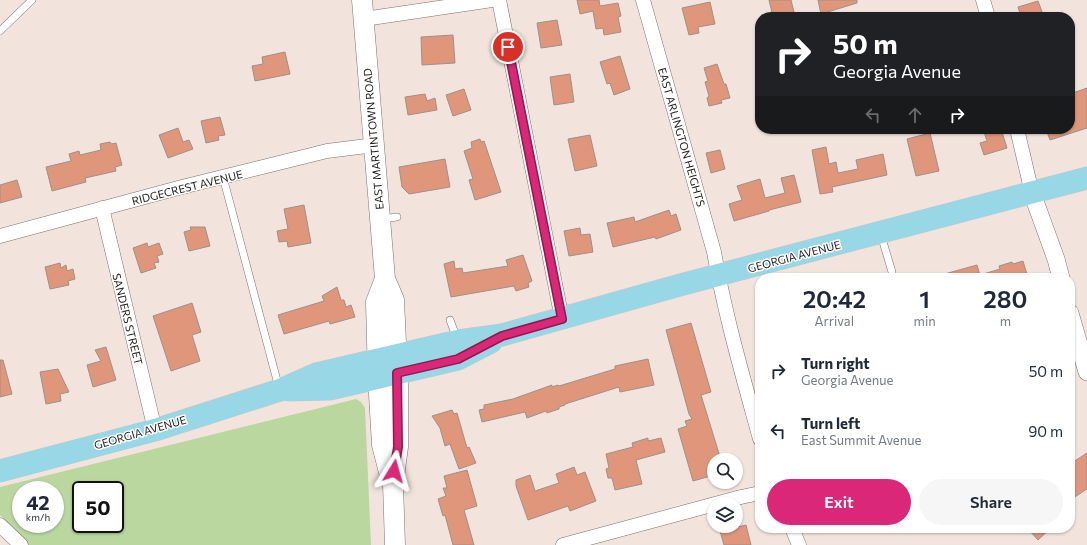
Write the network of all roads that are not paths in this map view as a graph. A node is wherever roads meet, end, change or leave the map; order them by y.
1 (32, 0) edge
2 (492, 0) edge
3 (499, 0) edge
4 (643, 0) edge
5 (983, 0) edge
6 (363, 9) edge
7 (987, 12) edge
8 (0, 31) edge
9 (1018, 134) edge
10 (375, 146) junction
11 (223, 177) junction
12 (1087, 178) edge
13 (1032, 193) junction
14 (102, 208) junction
15 (880, 233) junction
16 (0, 236) edge
17 (892, 272) dead end
18 (1060, 273) edge
19 (718, 276) junction
20 (562, 319) junction
21 (450, 320) dead end
22 (1075, 330) edge
23 (502, 336) junction
24 (458, 341) junction
25 (387, 367) junction
26 (1087, 372) edge
27 (280, 390) junction
28 (755, 420) edge
29 (155, 430) junction
30 (0, 471) edge
31 (755, 494) edge
32 (0, 525) edge
33 (794, 533) edge
34 (15, 543) edge
35 (395, 545) edge
36 (563, 545) edge
37 (799, 545) edge

1 - 8 lane
2 - 6 street
3 - 20 street
4 - 19 street, EAST ARLINGTON HEIGHTS
5 - 7 street
6 - 10 main road, EAST MARTINTOWN ROAD
9 - 13 street
10 - 11 street, RIDGECREST AVENUE
10 - 25 main road, EAST MARTINTOWN ROAD
11 - 14 street, RIDGECREST AVENUE
11 - 27 lane
12 - 13 main road, GEORGIA AVENUE
13 - 15 main road, GEORGIA AVENUE
13 - 18 street
14 - 16 street, RIDGECREST AVENUE
14 - 29 street, SANDERS STREET
15 - 17 lane
15 - 19 main road, GEORGIA AVENUE
19 - 20 main road, GEORGIA AVENUE
19 - 28 street, EAST ARLINGTON HEIGHTS
20 - 23 main road, GEORGIA AVENUE
21 - 24 lane
22 - 26 street
23 - 24 main road, GEORGIA AVENUE
23 - 25 main road, GEORGIA AVENUE
24 - 25 main road, GEORGIA AVENUE
25 - 27 main road, GEORGIA AVENUE
25 - 35 main road, EAST MARTINTOWN ROAD
27 - 29 main road, GEORGIA AVENUE
29 - 30 main road, GEORGIA AVENUE
31 - 36 street
32 - 34 street
33 - 37 street

